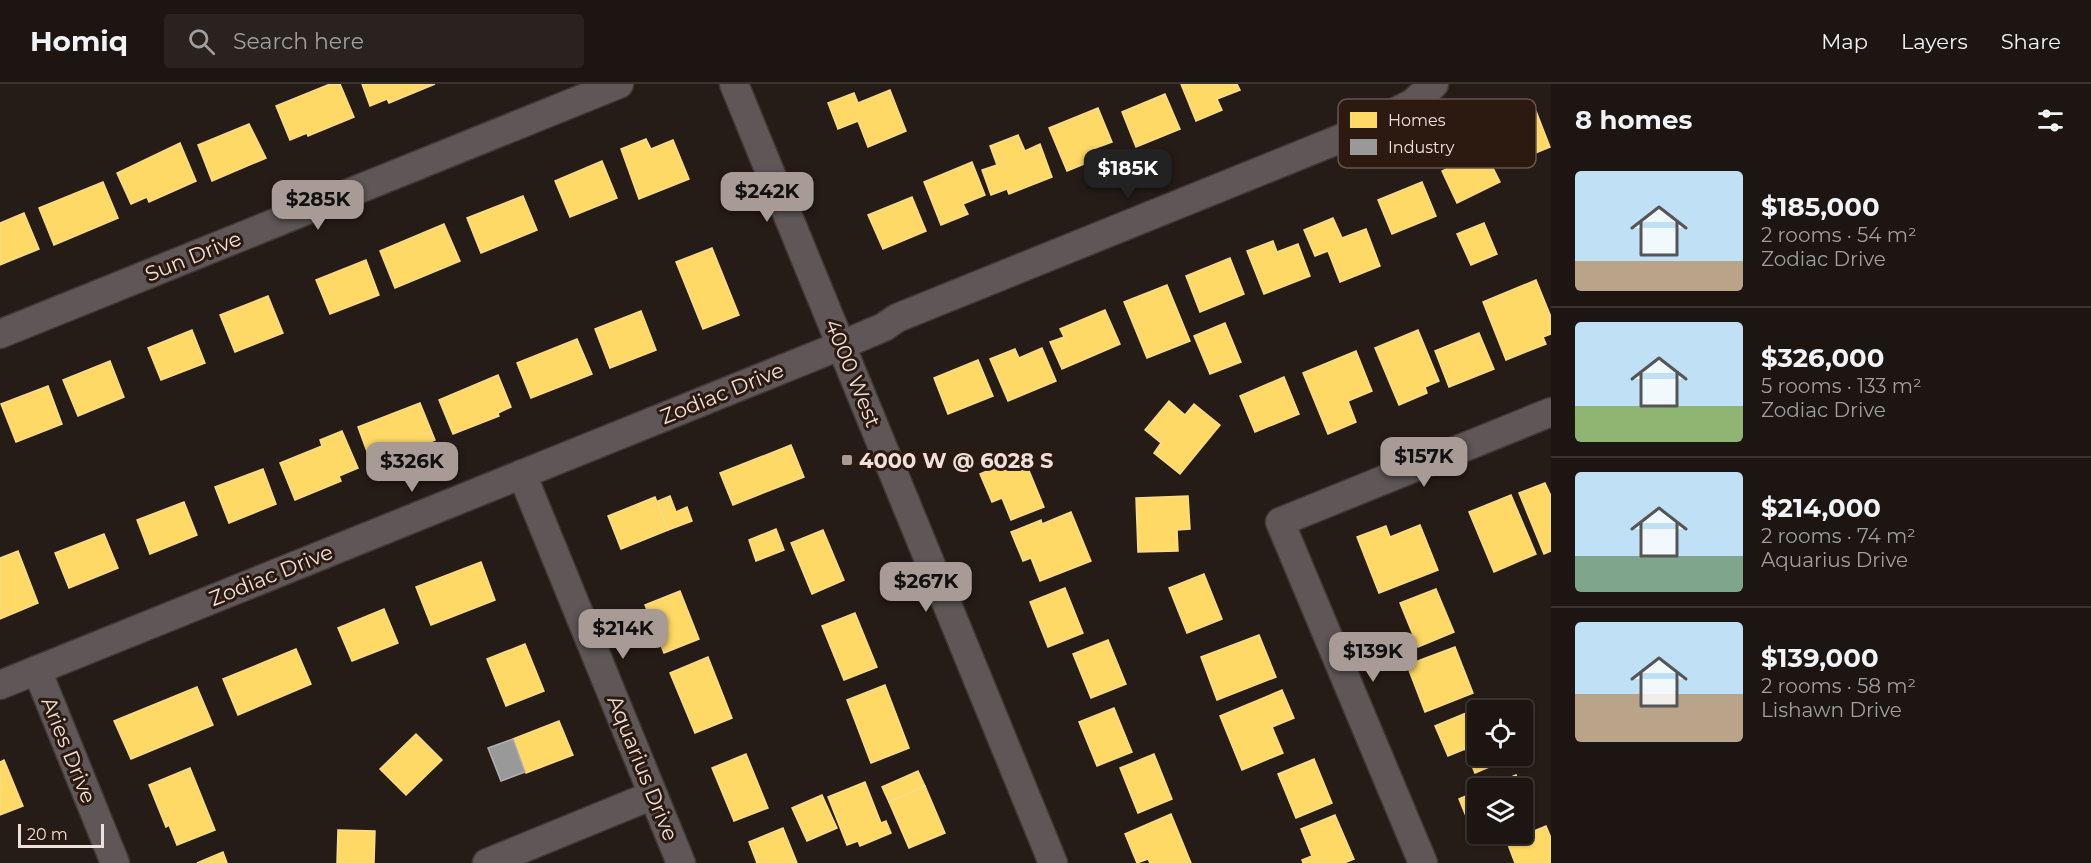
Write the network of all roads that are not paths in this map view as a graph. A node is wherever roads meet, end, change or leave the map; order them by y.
1 (619, 84) edge
2 (734, 84) edge
3 (1434, 84) edge
4 (1417, 99) edge
5 (1338, 140) edge
6 (0, 334) edge
7 (842, 345) junction
8 (1551, 412) edge
9 (522, 474) junction
10 (37, 670) junction
11 (0, 685) edge
12 (653, 795) junction
13 (115, 863) edge
14 (487, 863) edge
15 (681, 863) edge
16 (1053, 863) edge
17 (1423, 863) edge

1 - 6 street, Sun Drive
2 - 7 street, 4000 West
3 - 4 street, Zodiac Drive
5 - 7 street, Zodiac Drive
7 - 9 street, Zodiac Drive
7 - 16 street, 4000 West
8 - 17 street
9 - 10 street, Zodiac Drive
9 - 12 street, Aquarius Drive
10 - 11 street, Zodiac Drive
10 - 13 street, Aries Drive
12 - 14 street
12 - 15 street, Aquarius Drive

